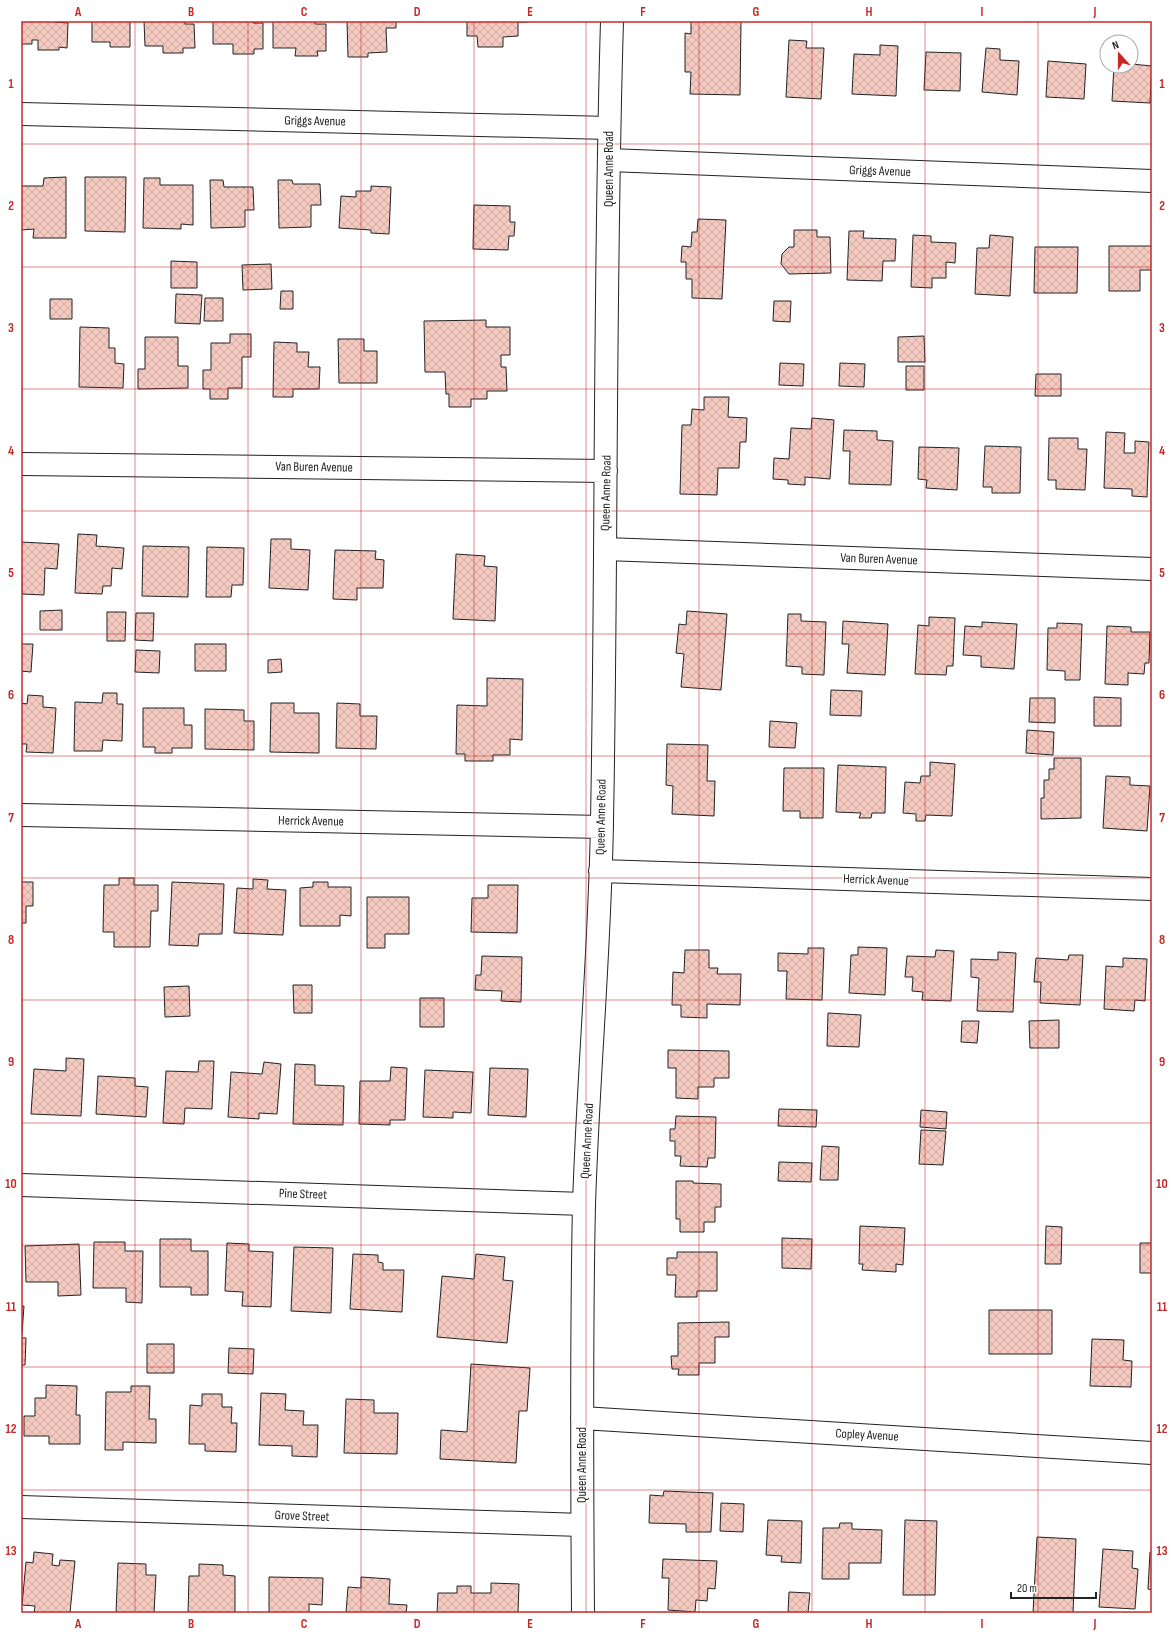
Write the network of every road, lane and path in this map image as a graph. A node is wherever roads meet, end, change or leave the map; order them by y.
1 (612, 21) edge
2 (21, 114) edge
3 (609, 128) junction
4 (609, 160) junction
5 (1152, 181) edge
6 (21, 464) edge
7 (606, 471) junction
8 (605, 549) junction
9 (1152, 569) edge
10 (21, 815) edge
11 (602, 827) junction
12 (600, 871) junction
13 (1152, 889) edge
14 (21, 1185) edge
15 (584, 1204) junction
16 (582, 1418) junction
17 (1152, 1453) edge
18 (21, 1507) edge
19 (582, 1525) junction
20 (583, 1613) edge

1 - 3 street, Queen Anne Road
2 - 3 street, Griggs Avenue
3 - 4 street, Queen Anne Road
4 - 5 street, Griggs Avenue
4 - 7 street, Queen Anne Road
6 - 7 street, Van Buren Avenue
7 - 8 street, Queen Anne Road
8 - 9 street, Van Buren Avenue
8 - 11 street, Queen Anne Road
10 - 11 street, Herrick Avenue
11 - 12 street, Queen Anne Road
12 - 13 street, Herrick Avenue
12 - 15 street, Queen Anne Road
14 - 15 street, Pine Street
15 - 16 street, Queen Anne Road
16 - 17 street, Copley Avenue
16 - 19 street, Queen Anne Road
18 - 19 street, Grove Street
19 - 20 street, Queen Anne Road

